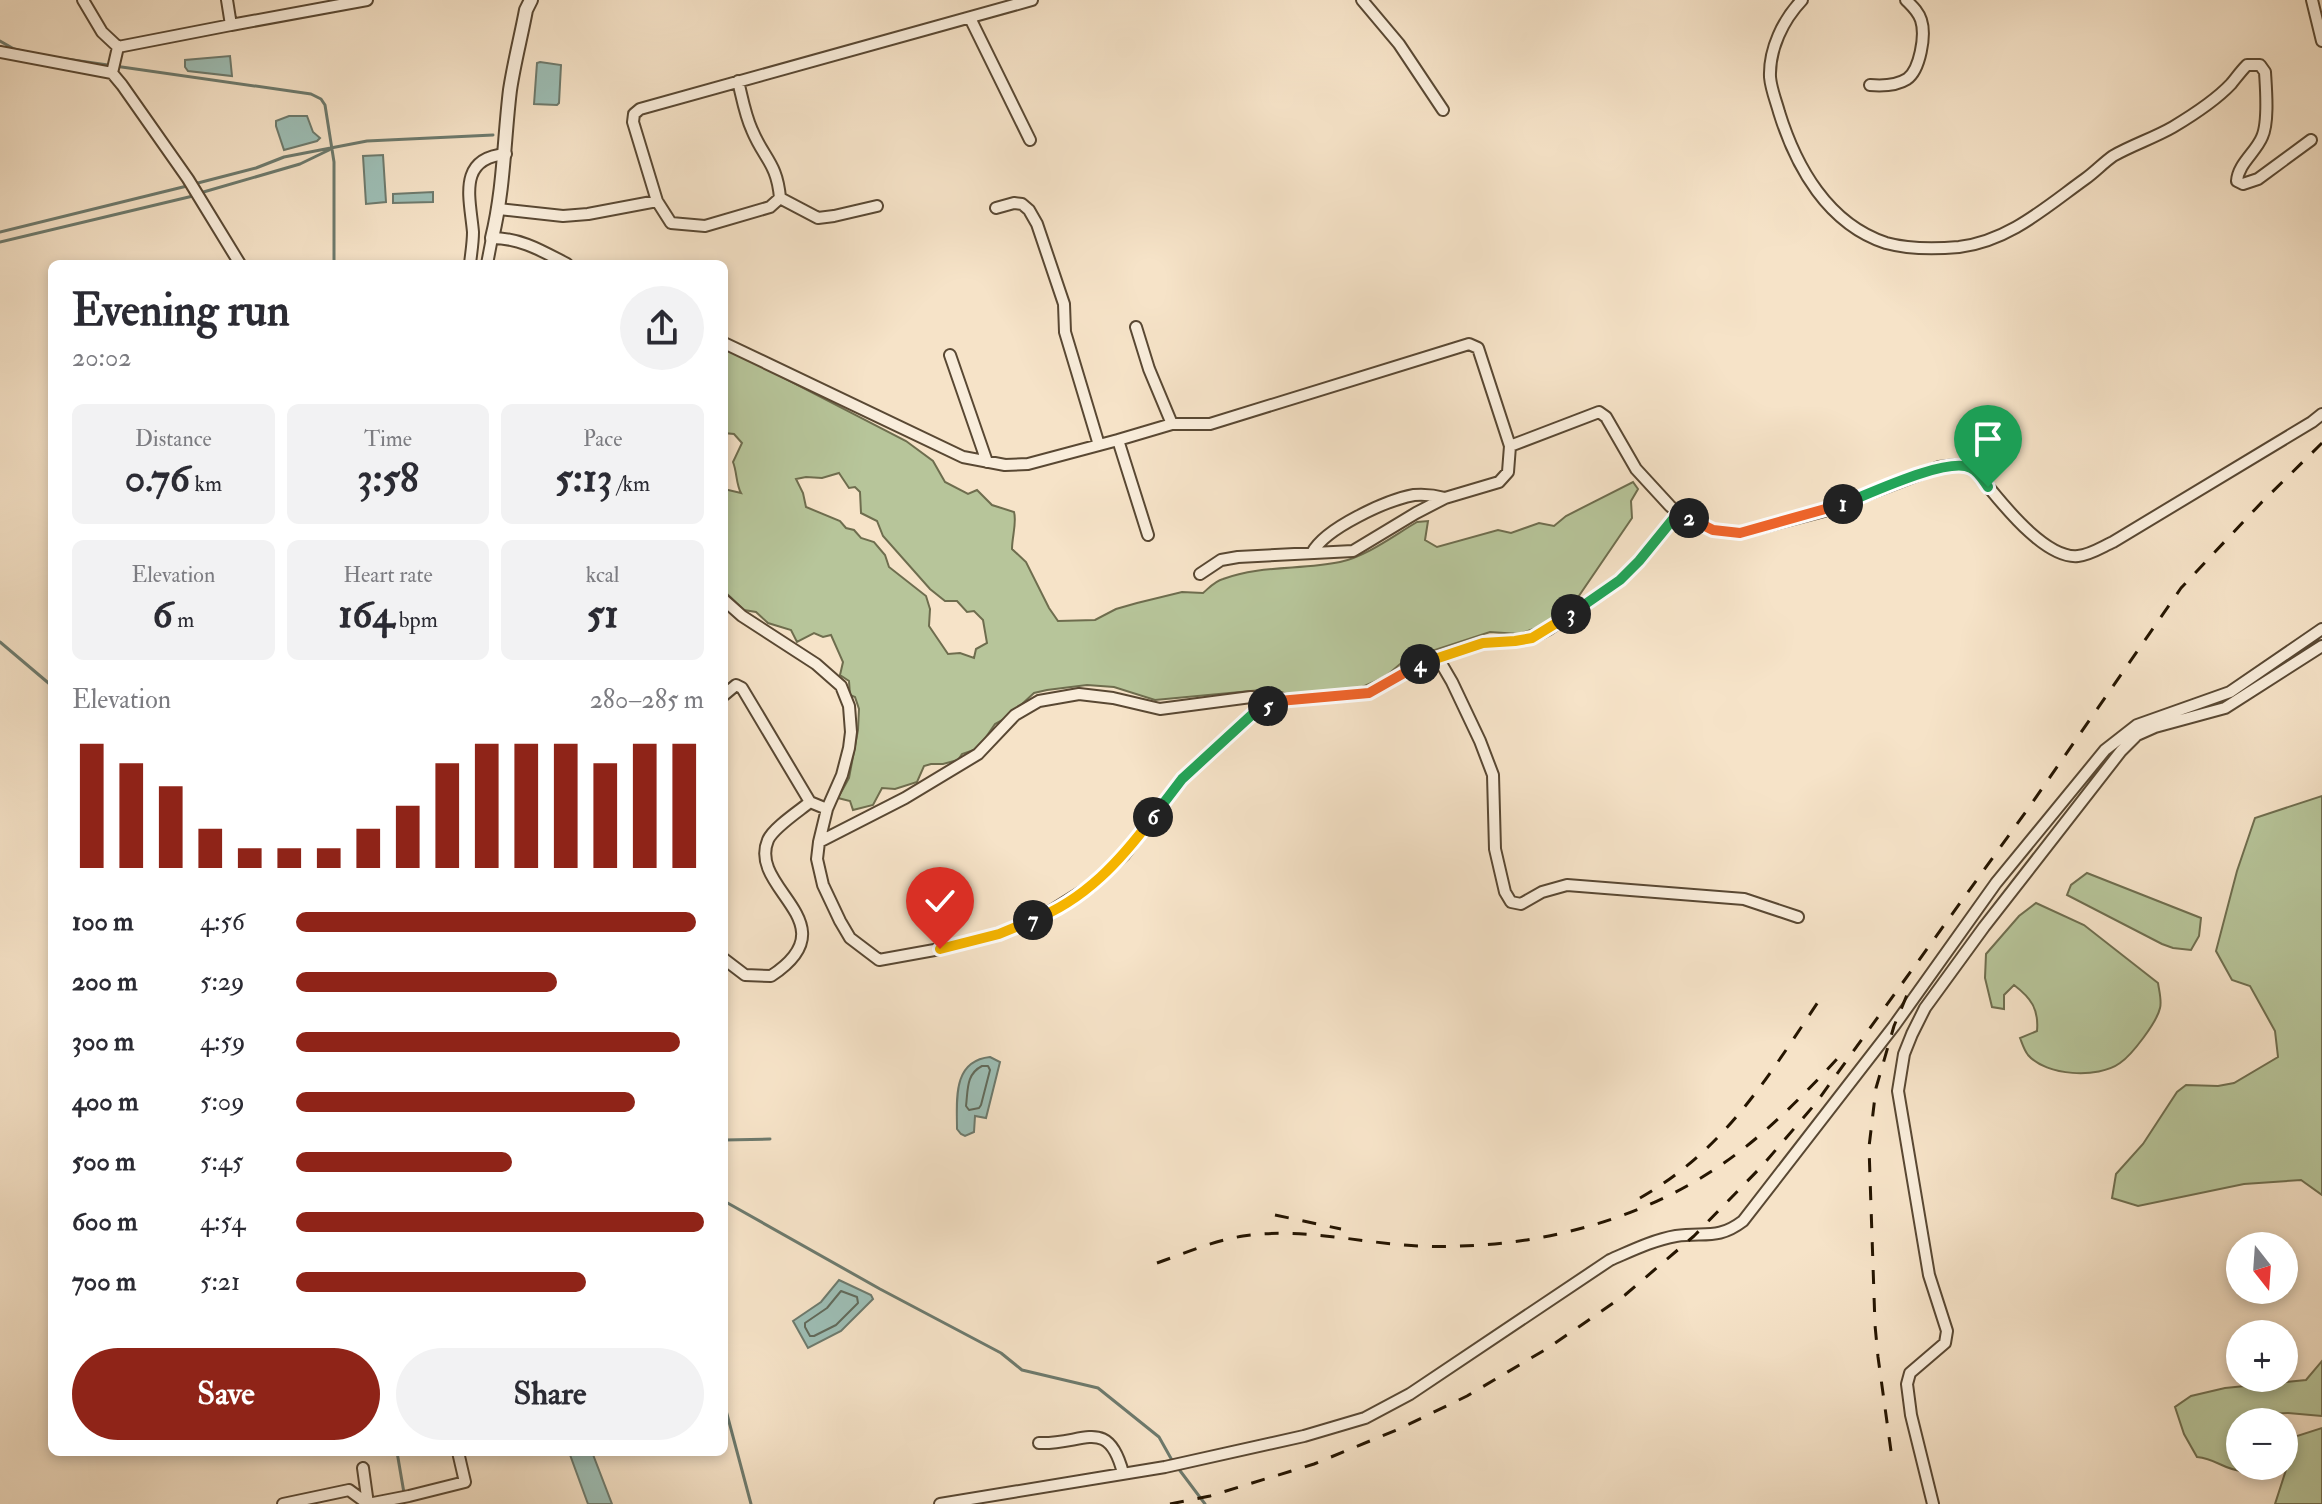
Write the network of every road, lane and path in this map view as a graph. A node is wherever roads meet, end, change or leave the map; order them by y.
1 (83, 0) edge
2 (227, 0) edge
3 (367, 0) edge
4 (531, 0) edge
5 (1032, 0) edge
6 (1362, 0) edge
7 (1802, 0) edge
8 (1906, 0) edge
9 (2312, 0) edge
10 (354, 1) edge
11 (970, 18) junction
12 (231, 25) junction
13 (2322, 41) edge
14 (118, 47) junction
15 (0, 52) edge
16 (113, 68) junction
17 (738, 81) junction
18 (1870, 85) dead end
19 (1443, 110) dead end
20 (1030, 140) dead end
21 (2311, 140) dead end
22 (506, 154) junction
23 (780, 198) junction
24 (657, 201) junction
25 (877, 206) dead end
26 (996, 208) dead end
27 (499, 209) junction
28 (492, 238) junction
29 (238, 260) edge
30 (470, 260) edge
31 (488, 260) edge
32 (559, 260) edge
33 (1136, 327) dead end
34 (728, 345) edge
35 (950, 355) dead end
36 (2322, 414) edge
37 (1172, 424) junction
38 (1118, 440) junction
39 (1099, 445) junction
40 (1510, 446) junction
41 (987, 462) junction
42 (1445, 498) junction
43 (1678, 513) junction
44 (1148, 535) dead end
45 (1312, 553) junction
46 (1200, 574) dead end
47 (728, 605) edge
48 (2322, 629) edge
49 (2322, 646) edge
50 (1438, 658) junction
51 (728, 692) edge
52 (1279, 701) junction
53 (810, 802) junction
54 (827, 809) junction
55 (819, 842) junction
56 (1798, 917) dead end
57 (728, 962) edge
58 (1039, 1443) dead end
59 (459, 1456) edge
60 (363, 1468) dead end
61 (1123, 1473) junction
62 (283, 1504) edge
63 (368, 1504) edge
64 (940, 1504) edge
65 (1933, 1504) edge

1 - 14 street
2 - 12 street
3 - 10 street
4 - 22 street
5 - 11 street
6 - 19 street
7 - 21 street
8 - 18 street
9 - 13 street
10 - 12 street
11 - 17 street
11 - 20 street
12 - 14 street
14 - 16 street
15 - 16 street
16 - 29 street
17 - 23 street
17 - 24 street
22 - 27 street
22 - 30 street
23 - 24 street
23 - 25 street
24 - 27 street
26 - 39 street
27 - 28 street
28 - 31 street
28 - 32 street
33 - 37 street
34 - 41 street
35 - 41 street
36 - 43 street
37 - 38 street
37 - 40 street
38 - 39 street
38 - 44 street
39 - 41 street
40 - 42 street
40 - 43 street
42 - 45 street
42 - 45 street
43 - 50 street
45 - 46 street
47 - 54 street
48 - 61 street
49 - 65 street
50 - 52 street
50 - 56 street
51 - 53 street
52 - 55 street
52 - 55 street
53 - 54 street
53 - 57 street
54 - 55 street
58 - 61 street
59 - 63 street
60 - 63 street
61 - 64 street
62 - 63 street

